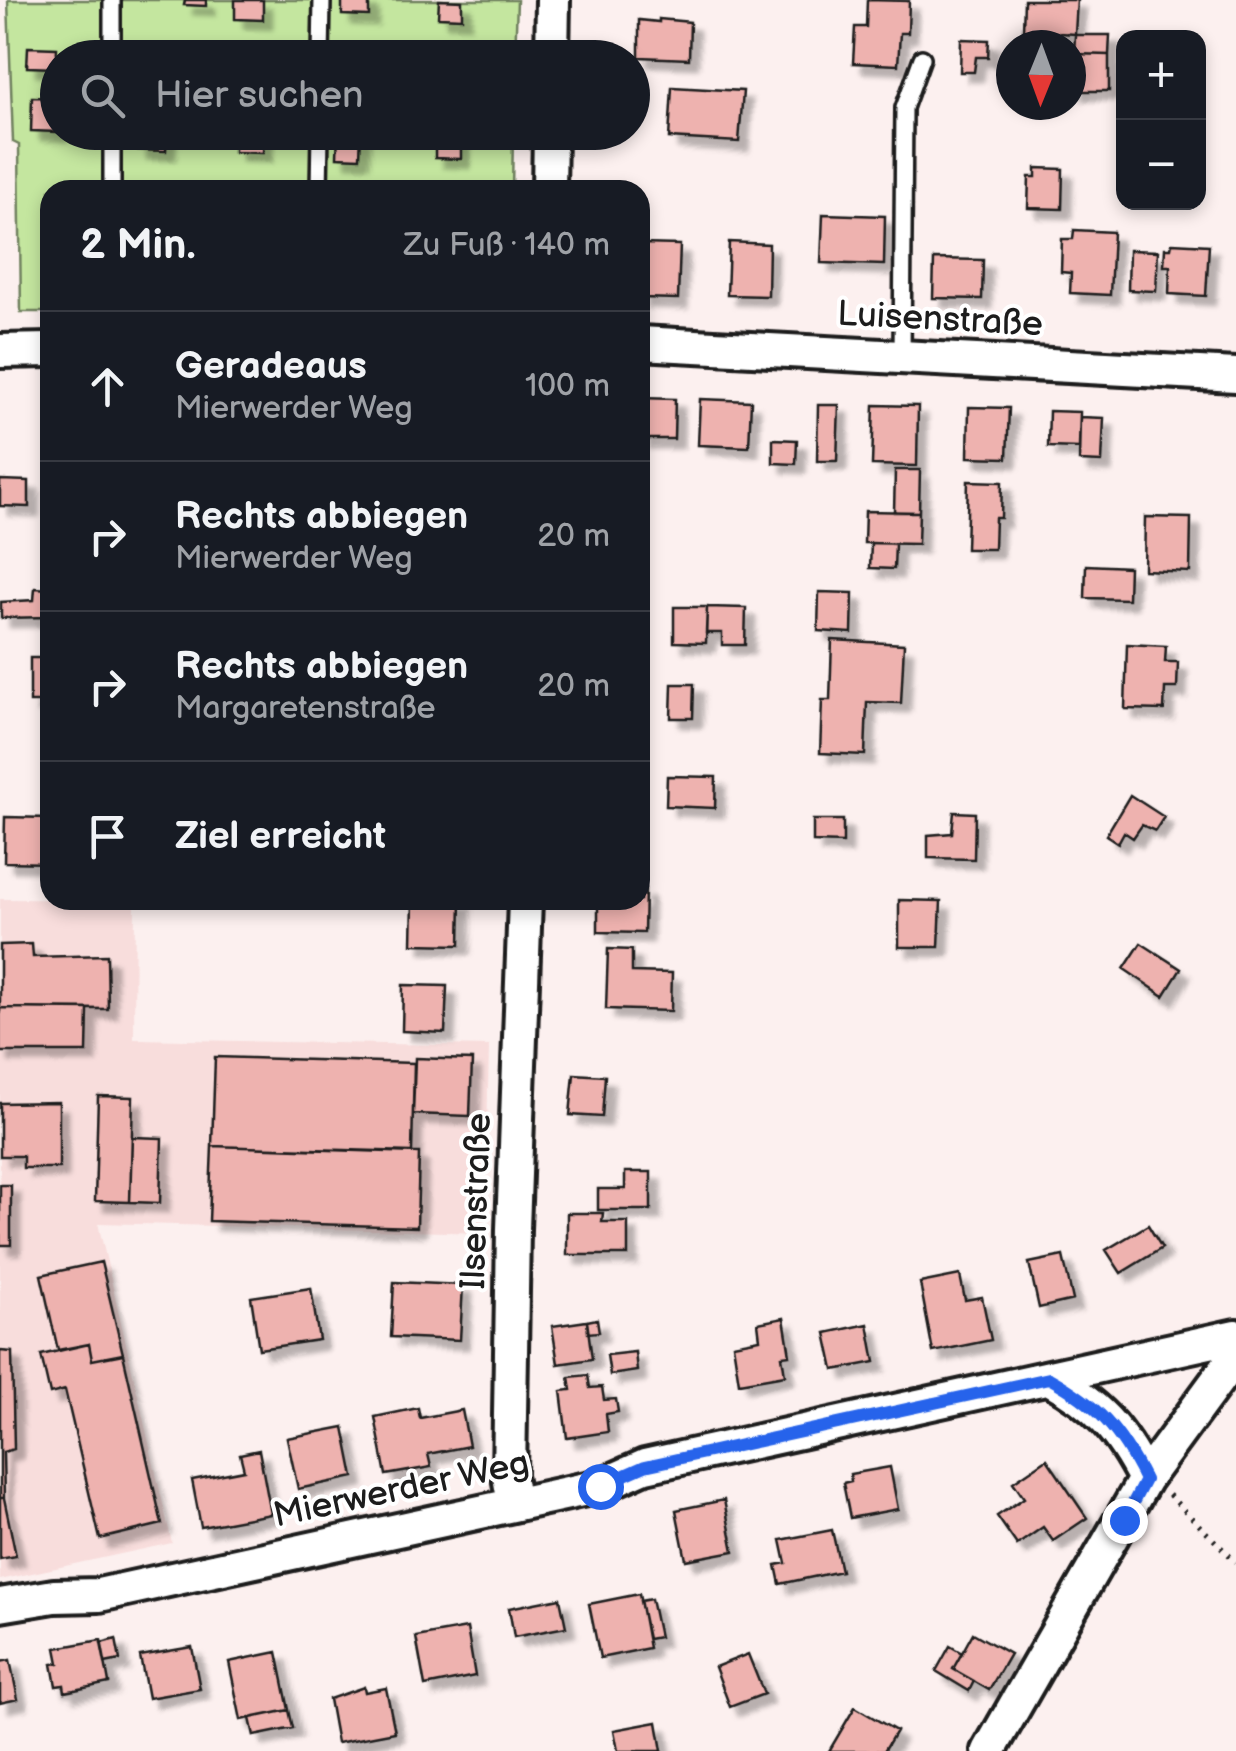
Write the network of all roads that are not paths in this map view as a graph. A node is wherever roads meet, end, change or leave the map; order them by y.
1 (112, 0) edge
2 (322, 0) edge
3 (553, 0) edge
4 (112, 40) edge
5 (321, 40) edge
6 (552, 40) edge
7 (922, 58) dead end
8 (112, 150) edge
9 (320, 150) edge
10 (550, 150) edge
11 (112, 180) edge
12 (319, 180) edge
13 (549, 180) edge
14 (650, 343) edge
15 (40, 350) edge
16 (0, 351) edge
17 (902, 356) junction
18 (1236, 375) edge
19 (526, 910) edge
20 (1236, 1336) edge
21 (1236, 1355) edge
22 (1049, 1378) junction
23 (1145, 1480) junction
24 (514, 1504) junction
25 (0, 1605) edge
26 (989, 1751) edge

1 - 4 lane
2 - 5 lane
3 - 6 street
7 - 17 lane
8 - 11 lane
9 - 12 lane
10 - 13 street
14 - 17 street, Luisenstraße
15 - 16 street
17 - 18 street, Luisenstraße
19 - 24 street, Ilsenstraße
20 - 22 street, Mierwerder Weg
21 - 23 street
22 - 23 street
22 - 24 street, Mierwerder Weg
23 - 26 street
24 - 25 street, Mierwerder Weg

